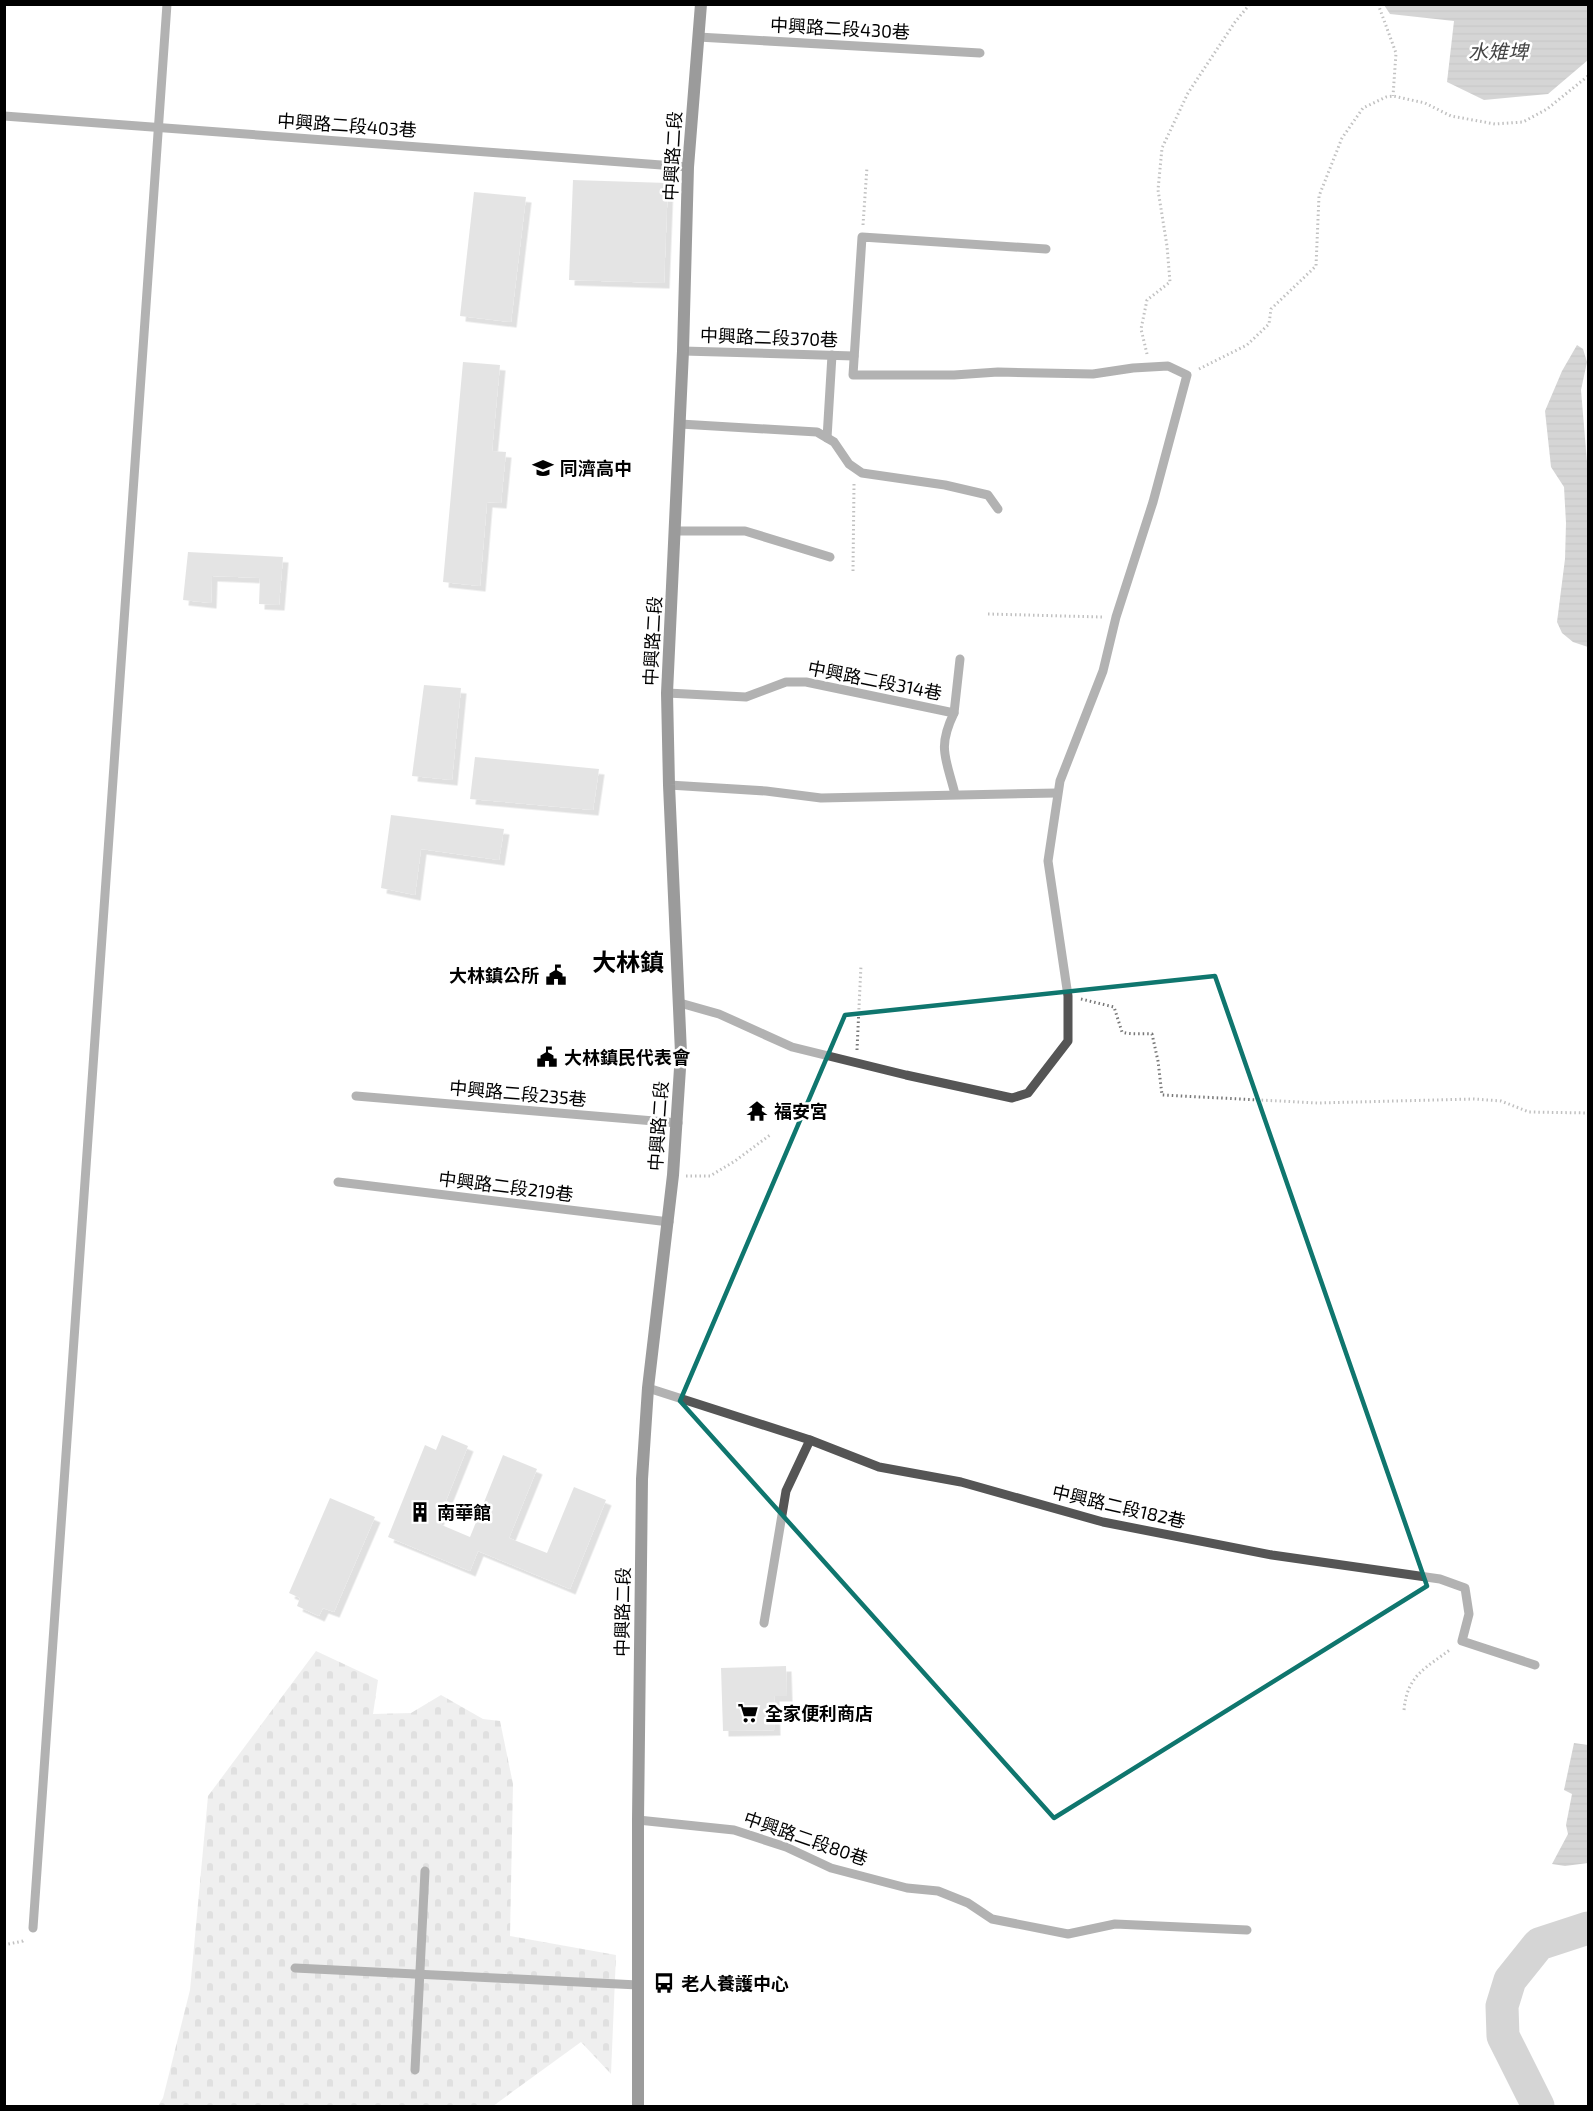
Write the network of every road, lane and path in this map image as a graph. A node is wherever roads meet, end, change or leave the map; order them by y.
1 (168, 4) edge
2 (701, 4) edge
3 (1250, 4) edge
4 (1378, 4) edge
5 (698, 37) junction
6 (980, 52) dead end
7 (1588, 76) edge
8 (1394, 96) junction
9 (4, 116) edge
10 (159, 127) junction
11 (688, 167) junction
12 (867, 167) dead end
13 (862, 237) junction
14 (1046, 249) dead end
15 (683, 351) junction
16 (832, 355) junction
17 (854, 356) junction
18 (1150, 367) junction
19 (1187, 375) junction
20 (680, 424) junction
21 (827, 438) junction
22 (854, 467) junction
23 (998, 509) dead end
24 (675, 531) junction
25 (830, 557) dead end
26 (853, 571) dead end
27 (988, 614) dead end
28 (1116, 617) junction
29 (960, 659) dead end
30 (667, 693) junction
31 (954, 713) junction
32 (669, 785) junction
33 (1057, 793) junction
34 (955, 794) junction
35 (861, 965) dead end
36 (1068, 996) junction
37 (680, 1003) junction
38 (856, 1062) junction
39 (356, 1096) dead end
40 (1588, 1113) edge
41 (678, 1123) junction
42 (770, 1135) dead end
43 (673, 1175) junction
44 (339, 1182) dead end
45 (669, 1222) junction
46 (648, 1388) junction
47 (810, 1440) junction
48 (764, 1623) dead end
49 (1462, 1641) junction
50 (1535, 1665) dead end
51 (1404, 1710) dead end
52 (638, 1820) junction
53 (425, 1871) dead end
54 (33, 1928) joint
55 (1247, 1930) dead end
56 (4, 1945) edge
57 (295, 1968) dead end
58 (420, 1974) junction
59 (638, 1985) junction
60 (415, 2070) dead end
61 (638, 2106) edge

1 - 10 lane
2 - 5 main road, 中興路二段
3 - 18 path
4 - 8 path
5 - 6 lane, 中興路二段430巷
5 - 11 main road, 中興路二段
7 - 8 path
8 - 19 path
9 - 10 lane, 中興路二段403巷
10 - 11 lane, 中興路二段403巷
10 - 54 lane
11 - 15 main road, 中興路二段
12 - 13 path
13 - 14 lane
13 - 17 lane
15 - 16 lane, 中興路二段370巷
15 - 20 main road, 中興路二段
16 - 17 lane, 中興路二段370巷
16 - 21 lane
17 - 18 lane
18 - 19 lane
19 - 28 lane
20 - 21 lane
20 - 24 main road, 中興路二段
21 - 22 lane
22 - 23 lane
22 - 26 path
24 - 25 lane
24 - 30 main road, 中興路二段
27 - 28 path
28 - 33 lane
29 - 31 lane, 中興路二段314巷
30 - 31 lane, 中興路二段314巷
30 - 32 main road, 中興路二段
31 - 34 lane
32 - 34 lane
32 - 37 main road, 中興路二段
33 - 34 lane
33 - 36 lane
35 - 38 path
36 - 38 lane
36 - 40 path
37 - 38 lane
37 - 41 main road, 中興路二段
39 - 41 lane, 中興路二段235巷
41 - 43 main road, 中興路二段
42 - 43 path
43 - 45 main road, 中興路二段
44 - 45 lane, 中興路二段219巷
45 - 46 main road, 中興路二段
46 - 47 lane, 中興路二段182巷
46 - 52 main road, 中興路二段
47 - 48 lane
47 - 49 lane, 中興路二段182巷
49 - 50 lane
49 - 51 path
52 - 55 lane, 中興路二段80巷
52 - 59 main road, 中興路二段
53 - 58 lane
54 - 56 path
57 - 58 lane
58 - 59 lane
58 - 60 lane
59 - 61 main road, 中興路二段

